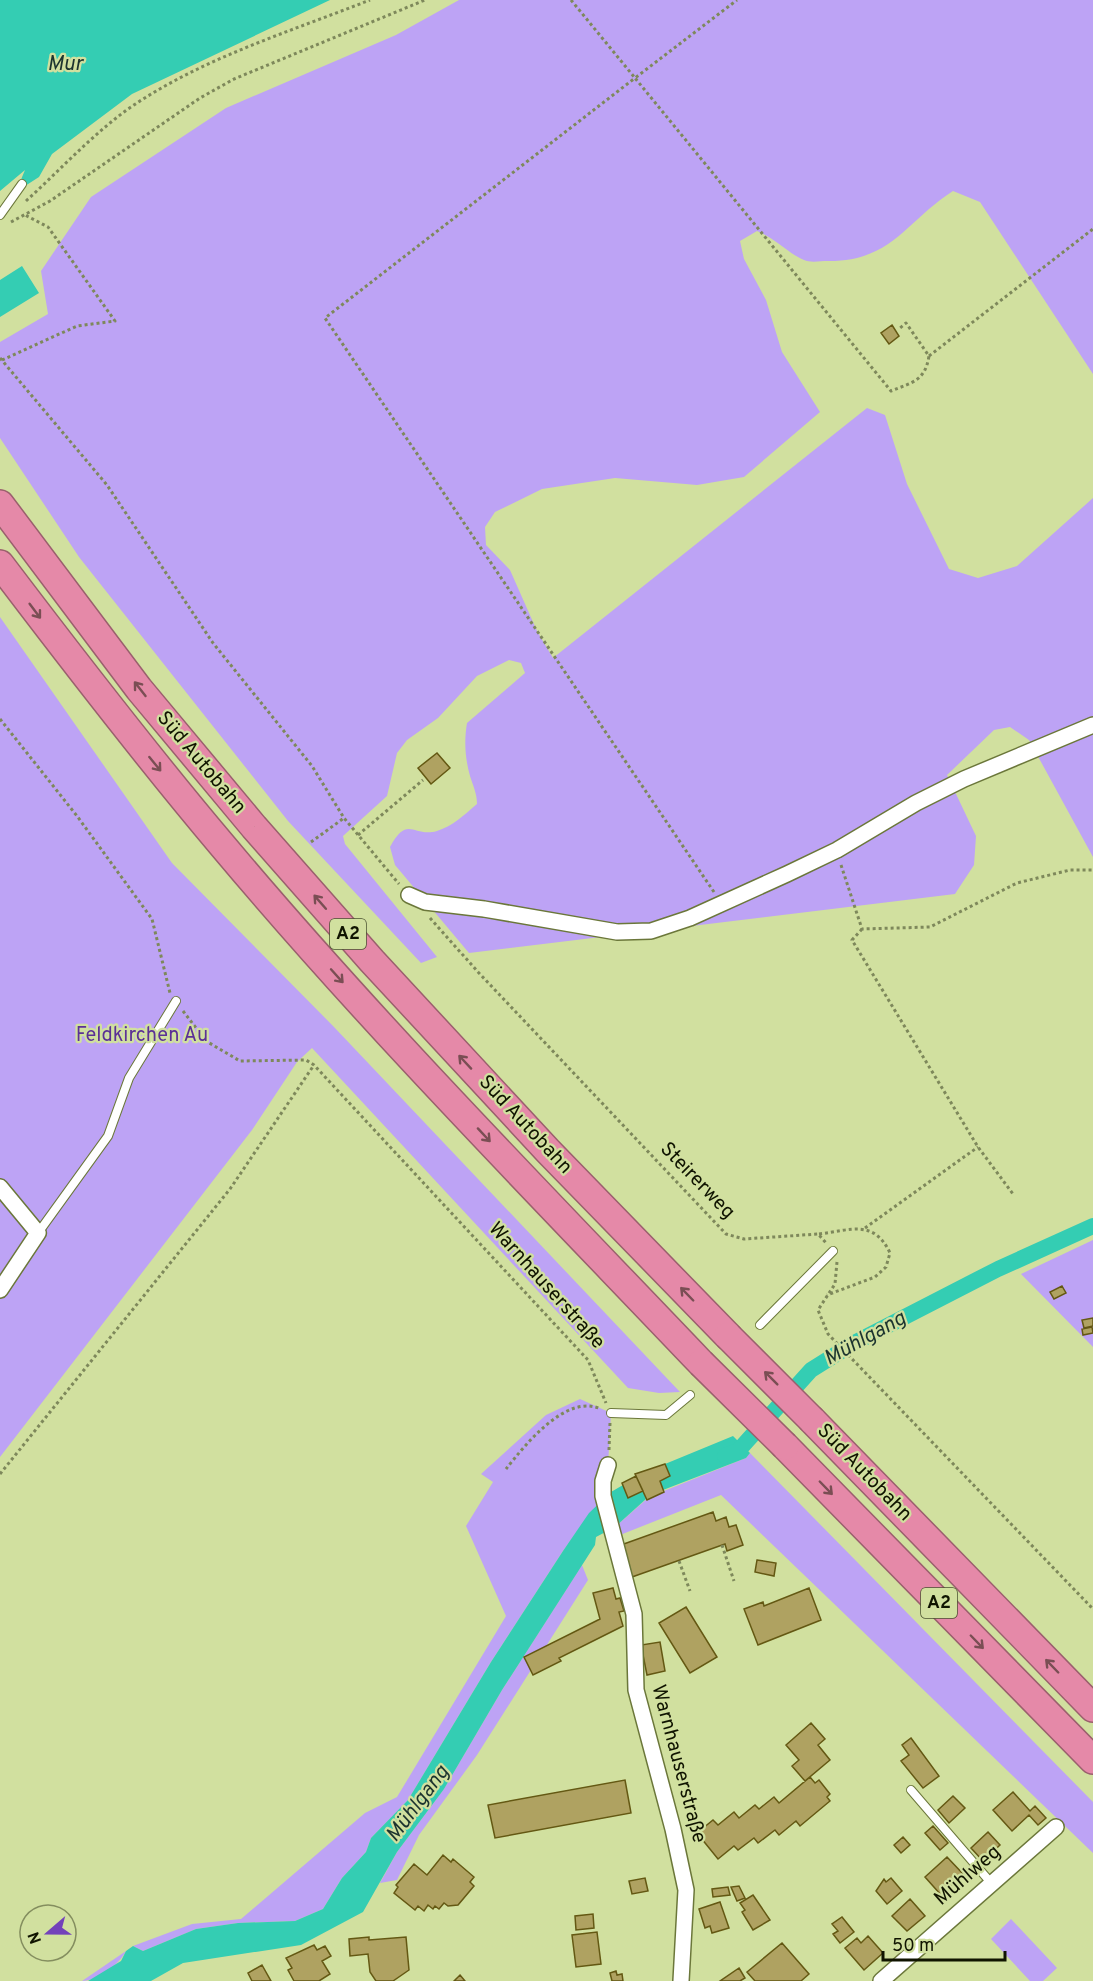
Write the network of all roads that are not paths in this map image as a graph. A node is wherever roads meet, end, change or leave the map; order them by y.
1 (22, 184) dead end
2 (0, 215) edge
3 (0, 504) edge
4 (0, 564) edge
5 (1093, 725) edge
6 (409, 895) road end
7 (176, 1001) dead end
8 (0, 1188) edge
9 (38, 1233) junction
10 (833, 1251) road end
11 (0, 1290) edge
12 (760, 1325) dead end
13 (690, 1395) dead end
14 (611, 1413) road end
15 (608, 1465) road end
16 (1093, 1708) edge
17 (1093, 1760) edge
18 (911, 1790) dead end
19 (1056, 1827) dead end
20 (992, 1884) junction
21 (681, 1981) edge
22 (881, 1981) edge

1 - 2 lane
16 -> 3 highway, Süd Autobahn / A2, bridge
4 -> 17 highway, Süd Autobahn / A2, bridge
5 - 6 street
7 - 9 lane
8 - 9 street
9 - 11 street
10 - 12 lane
13 - 14 lane
15 - 21 street, Warnhauserstraße
18 - 20 lane
19 - 20 street, Mühlweg
20 - 22 street, Mühlweg

